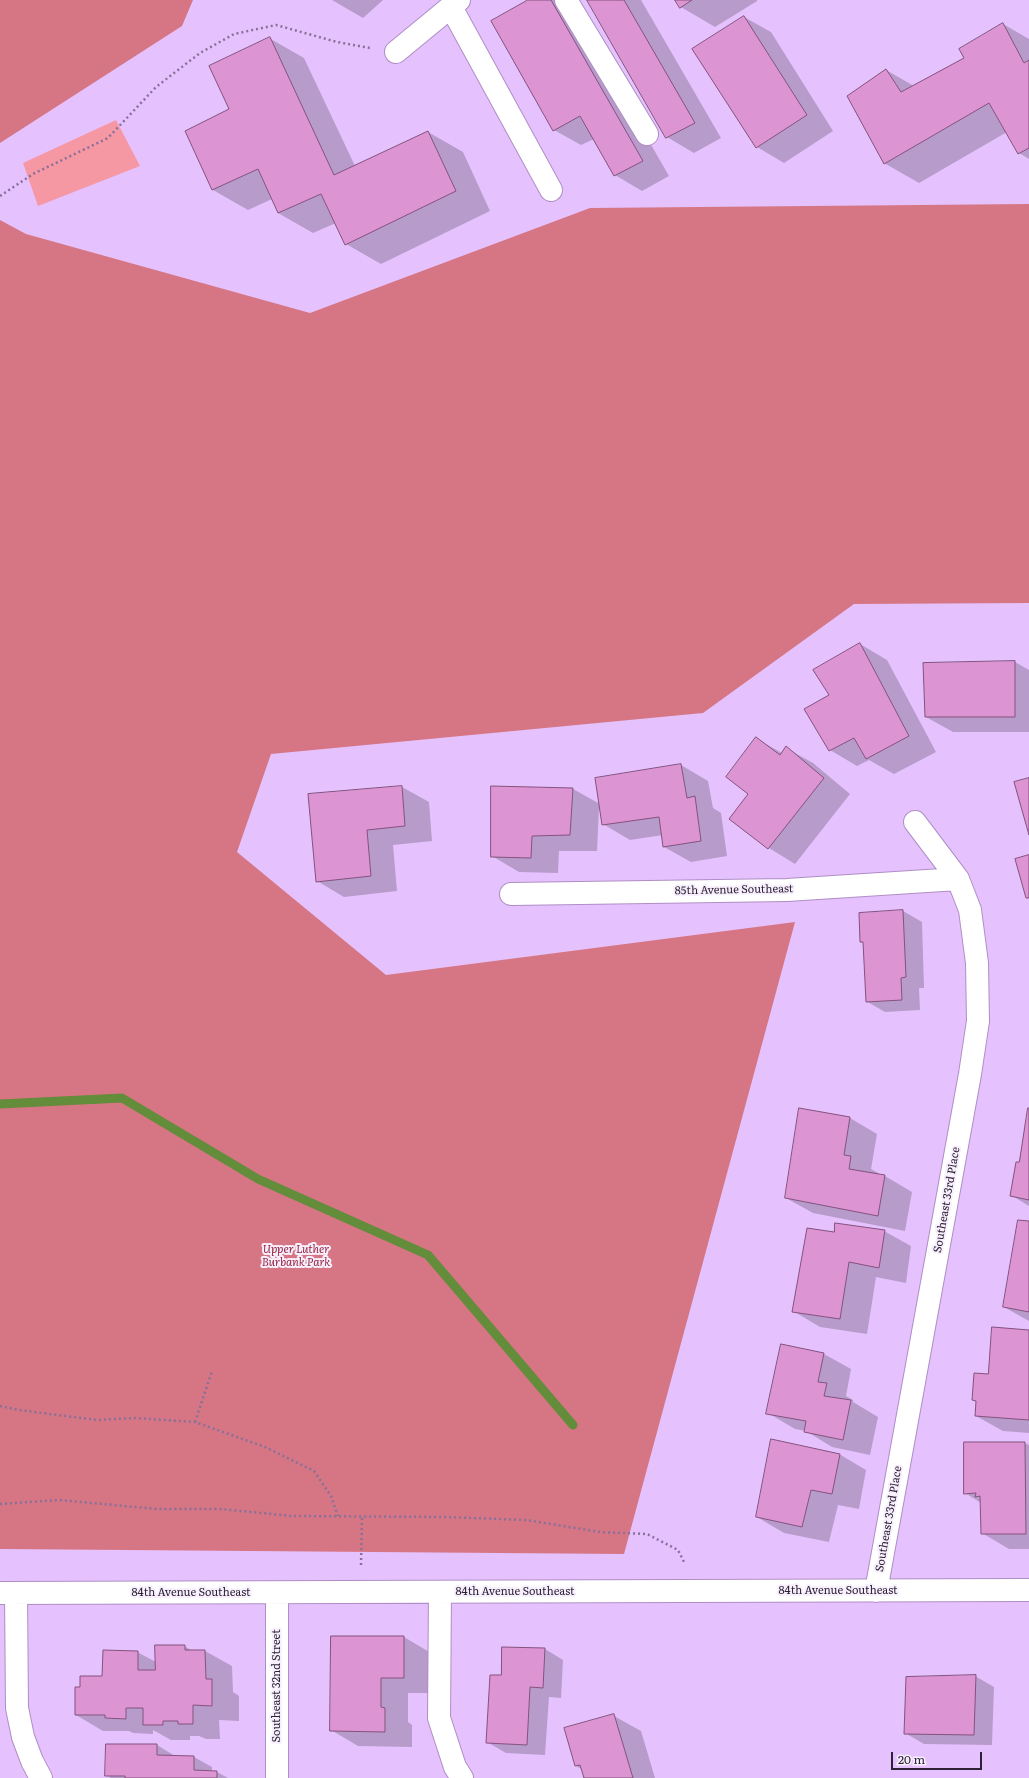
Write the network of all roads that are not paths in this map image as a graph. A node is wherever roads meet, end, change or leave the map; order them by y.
1 (566, 0) edge
2 (455, 4) edge
3 (396, 52) road end
4 (647, 134) dead end
5 (551, 190) dead end
6 (915, 822) dead end
7 (958, 879) junction
8 (511, 894) dead end
9 (1029, 1590) edge
10 (876, 1591) junction
11 (8, 1593) edge
12 (277, 1593) junction
13 (440, 1593) junction
14 (41, 1778) edge
15 (277, 1778) edge
16 (462, 1778) edge

1 - 4 street
2 - 3 street
2 - 5 street
6 - 7 street, Southeast 33rd Place
7 - 8 street, 85th Avenue Southeast
7 - 10 street, Southeast 33rd Place
9 - 10 street, 84th Avenue Southeast
10 - 13 street, 84th Avenue Southeast
11 - 12 street, 84th Avenue Southeast
11 - 14 street
12 - 13 street, 84th Avenue Southeast
12 - 15 street, Southeast 32nd Street
13 - 16 street

